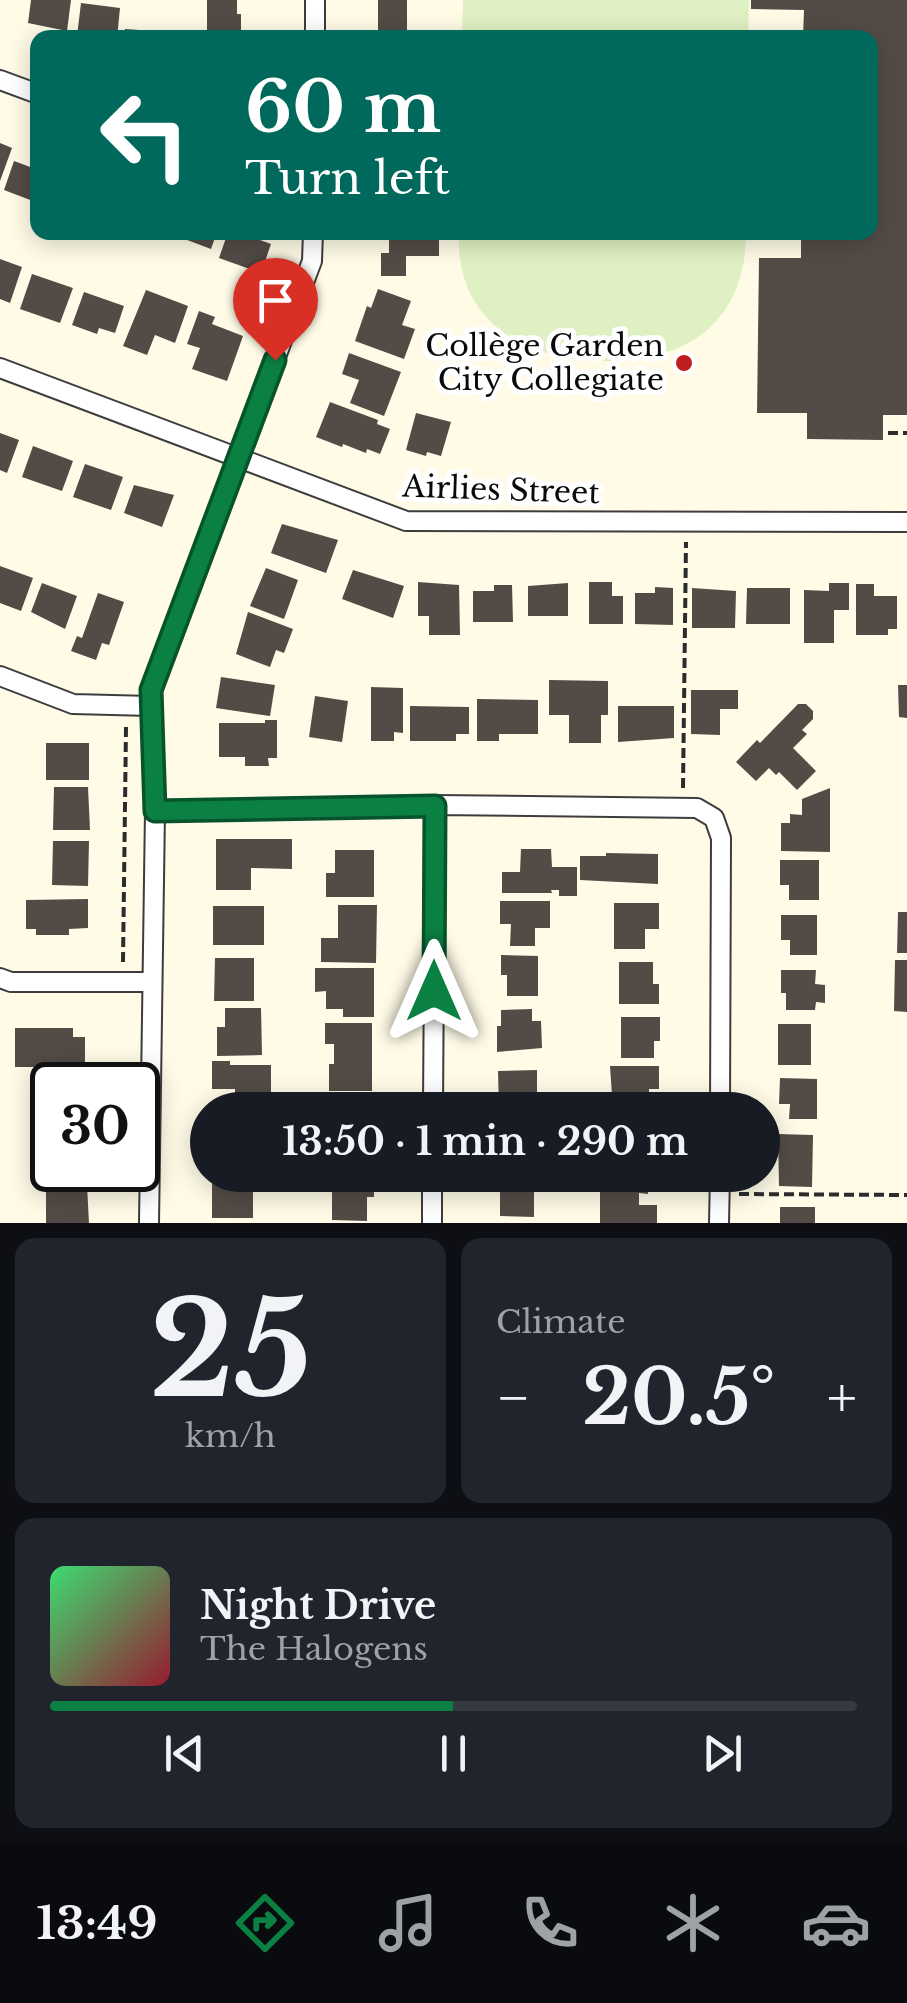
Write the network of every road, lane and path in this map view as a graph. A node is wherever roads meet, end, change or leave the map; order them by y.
1 (315, 0) edge
2 (315, 30) edge
3 (0, 80) edge
4 (30, 91) edge
5 (313, 240) edge
6 (0, 368) edge
7 (888, 433) dead end
8 (907, 433) edge
9 (238, 460) junction
10 (686, 522) junction
11 (907, 522) edge
12 (0, 676) edge
13 (126, 705) junction
14 (151, 706) junction
15 (435, 806) junction
16 (683, 808) junction
17 (155, 811) junction
18 (0, 978) edge
19 (123, 982) junction
20 (151, 982) junction
21 (433, 1092) edge
22 (720, 1092) edge
23 (780, 1188) edge
24 (432, 1192) edge
25 (720, 1192) edge
26 (907, 1194) edge
27 (149, 1223) edge
28 (432, 1223) edge
29 (719, 1223) edge

1 - 2 street
3 - 4 street
5 - 9 street
6 - 9 street, Airlies Street
7 - 8 path
9 - 10 street, Airlies Street
9 - 14 street
10 - 11 street, Airlies Street
10 - 16 path
12 - 13 street
13 - 14 street
13 - 19 path
14 - 17 street
15 - 16 street
15 - 17 street
15 - 21 street
16 - 22 street
17 - 20 street
18 - 19 street
19 - 20 street
20 - 27 street
23 - 26 path
24 - 28 street
25 - 29 street

